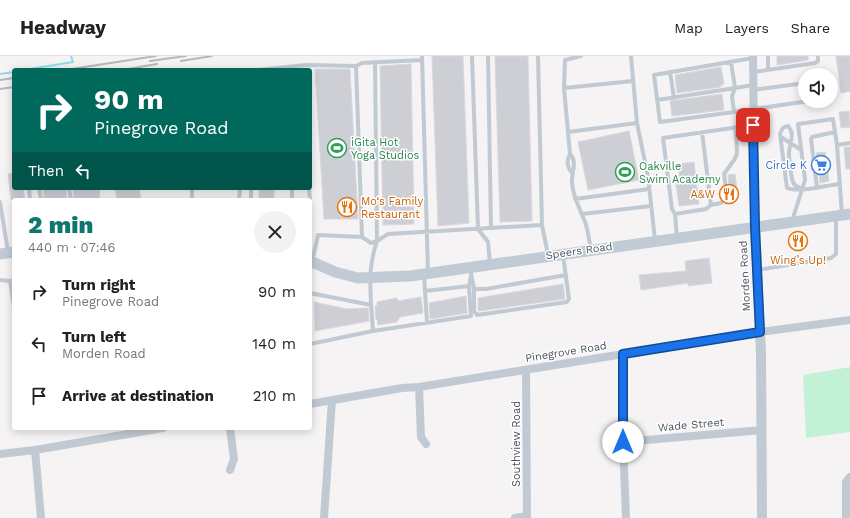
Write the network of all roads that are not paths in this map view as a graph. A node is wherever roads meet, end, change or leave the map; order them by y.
1 (472, 56) edge
2 (488, 56) edge
3 (538, 56) edge
4 (581, 56) edge
5 (631, 56) edge
6 (768, 56) edge
7 (818, 56) edge
8 (753, 57) edge
9 (422, 58) edge
10 (375, 62) junction
11 (731, 62) junction
12 (356, 66) junction
13 (306, 68) edge
14 (768, 70) junction
15 (670, 72) junction
16 (753, 72) junction
17 (633, 80) junction
18 (798, 84) edge
19 (564, 88) junction
20 (735, 88) junction
21 (753, 88) junction
22 (674, 98) junction
23 (657, 100) junction
24 (798, 103) edge
25 (753, 110) junction
26 (734, 112) junction
27 (638, 123) junction
28 (753, 125) junction
29 (736, 127) junction
30 (568, 132) junction
31 (702, 132) junction
32 (835, 132) junction
33 (781, 137) junction
34 (850, 143) edge
35 (791, 144) junction
36 (837, 145) junction
37 (801, 150) junction
38 (840, 184) junction
39 (817, 187) junction
40 (649, 189) junction
41 (802, 189) junction
42 (575, 199) junction
43 (0, 202) edge
44 (711, 205) junction
45 (651, 206) junction
46 (582, 214) junction
47 (675, 214) junction
48 (843, 215) edge
49 (792, 222) junction
50 (542, 225) junction
51 (2, 227) edge
52 (755, 227) junction
53 (491, 228) junction
54 (478, 229) junction
55 (312, 231) edge
56 (427, 232) junction
57 (318, 235) junction
58 (362, 237) junction
59 (676, 238) junction
60 (378, 241) junction
61 (655, 241) junction
62 (591, 250) junction
63 (7, 252) edge
64 (563, 253) junction
65 (548, 256) junction
66 (312, 261) edge
67 (490, 264) junction
68 (312, 265) edge
69 (471, 270) junction
70 (757, 270) junction
71 (426, 273) junction
72 (566, 275) junction
73 (370, 278) junction
74 (0, 280) edge
75 (12, 281) edge
76 (469, 286) junction
77 (474, 289) junction
78 (425, 291) junction
79 (312, 293) edge
80 (371, 305) junction
81 (850, 320) edge
82 (427, 322) junction
83 (373, 331) junction
84 (760, 332) junction
85 (312, 344) edge
86 (623, 354) junction
87 (526, 370) junction
88 (419, 387) junction
89 (332, 400) junction
90 (312, 404) edge
91 (151, 430) edge
92 (230, 430) edge
93 (762, 430) junction
94 (623, 442) junction
95 (426, 444) dead end
96 (36, 450) junction
97 (0, 454) edge
98 (230, 470) dead end
99 (850, 477) edge
100 (527, 517) edge
101 (41, 518) edge
102 (324, 518) edge
103 (515, 518) edge
104 (626, 518) edge
105 (762, 518) edge
106 (846, 518) edge

1 - 54 lane
2 - 53 lane
3 - 50 lane
4 - 19 lane
5 - 17 lane
6 - 14 lane
7 - 14 lane
8 - 11 lane
8 - 16 street, Morden Road
9 - 10 lane
9 - 56 lane
10 - 12 lane
10 - 60 lane
11 - 15 lane
11 - 20 lane
12 - 13 lane
12 - 58 lane
14 - 16 lane
15 - 22 lane
15 - 23 lane
16 - 21 street, Morden Road
17 - 19 lane
17 - 27 lane
18 - 21 lane
19 - 30 lane
20 - 21 lane
20 - 22 lane
20 - 26 lane
21 - 25 street, Morden Road
22 - 23 lane
23 - 26 lane
24 - 25 lane
25 - 26 lane
25 - 28 street, Morden Road
27 - 30 lane
27 - 40 lane
28 - 29 lane
28 - 52 street, Morden Road
29 - 31 lane
29 - 44 lane
30 - 42 lane
31 - 44 lane
31 - 47 lane
32 - 36 lane
32 - 37 lane
32 - 39 lane
33 - 35 lane
33 - 35 lane
33 - 41 lane
34 - 36 lane
35 - 37 lane
35 - 41 lane
36 - 38 lane
37 - 41 lane
38 - 39 lane
38 - 48 lane
39 - 41 lane
40 - 42 lane
40 - 45 lane
41 - 49 lane
42 - 46 lane
43 - 51 lane
44 - 47 lane
45 - 46 lane
45 - 61 lane
46 - 62 lane
47 - 59 lane
48 - 49 main road, Speers Road
48 - 70 lane
49 - 52 main road, Speers Road
50 - 53 lane
50 - 65 lane
51 - 63 lane
52 - 59 main road, Speers Road
52 - 70 street, Morden Road
53 - 54 lane
54 - 56 lane
54 - 67 lane
55 - 57 lane
56 - 60 lane
56 - 71 lane
57 - 58 lane
57 - 66 lane
58 - 60 lane
59 - 61 main road, Speers Road
60 - 73 lane
61 - 62 main road, Speers Road
62 - 64 main road, Speers Road
64 - 65 main road, Speers Road
64 - 72 lane
65 - 67 main road, Speers Road
67 - 69 main road, Speers Road
68 - 73 main road, Speers Road
69 - 71 main road, Speers Road
69 - 76 lane
69 - 77 lane
70 - 84 street, Morden Road
71 - 73 main road, Speers Road
71 - 78 lane
72 - 77 lane
72 - 77 lane
73 - 80 lane
74 - 75 lane
76 - 78 lane
76 - 82 lane
78 - 82 lane
79 - 80 lane
80 - 83 lane
81 - 84 street, Pinegrove Road
82 - 83 lane
83 - 85 lane
84 - 86 street, Pinegrove Road
84 - 93 street, Morden Road
86 - 87 street, Pinegrove Road
86 - 94 street
87 - 88 street, Pinegrove Road
87 - 100 street, Southview Road
88 - 89 street, Pinegrove Road
88 - 95 street
89 - 90 street, Pinegrove Road
89 - 102 street
91 - 96 street
92 - 98 street
93 - 94 street, Wade Street
93 - 105 street, Morden Road
94 - 104 street
96 - 97 street
96 - 101 street
99 - 106 street
100 - 103 street

